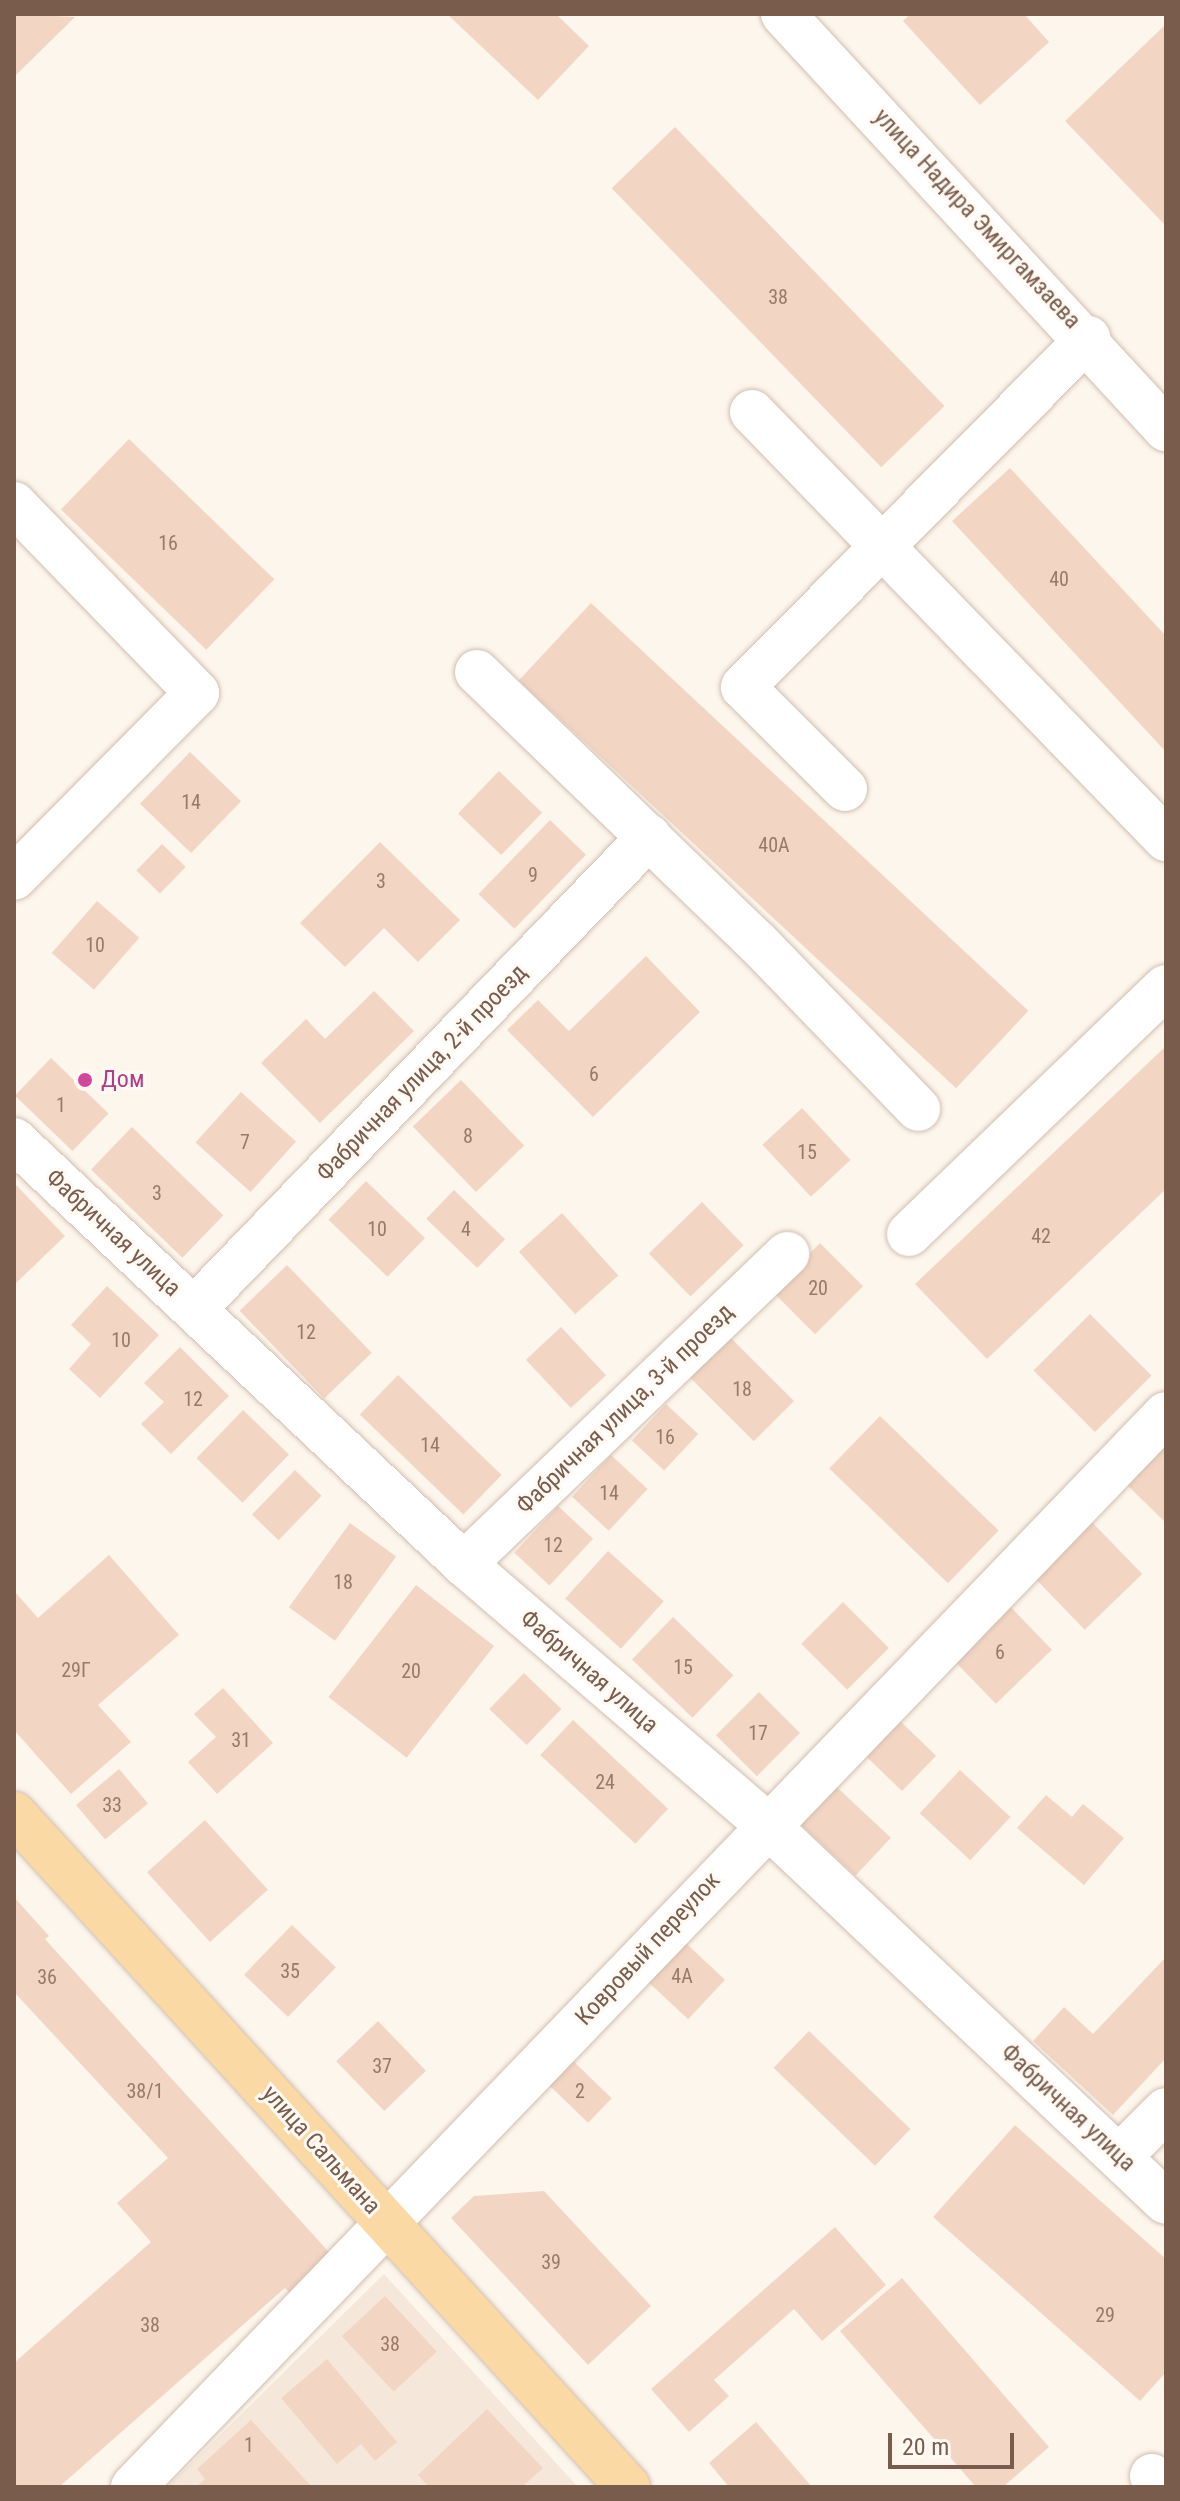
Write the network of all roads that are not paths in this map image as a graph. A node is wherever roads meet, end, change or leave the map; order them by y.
1 (783, 14) edge
2 (1088, 338) junction
3 (752, 412) dead end
4 (1166, 429) edge
5 (14, 504) edge
6 (882, 546) junction
7 (477, 672) dead end
8 (845, 789) dead end
9 (649, 837) junction
10 (1166, 839) edge
11 (14, 878) edge
12 (1166, 987) edge
13 (918, 1109) dead end
14 (14, 1140) edge
15 (909, 1234) dead end
16 (787, 1254) dead end
17 (194, 1309) junction
18 (1166, 1414) edge
19 (464, 1564) junction
20 (14, 1814) edge
21 (766, 1824) junction
22 (1166, 2110) edge
23 (1120, 2156) junction
24 (1166, 2202) edge
25 (389, 2224) junction
26 (133, 2487) edge
27 (628, 2487) edge

1 - 2 street, улица Надира Эмиргамзаева
2 - 4 street, улица Надира Эмиргамзаева
2 - 6 street
3 - 6 street
5 - 11 street
6 - 8 street
6 - 10 street
7 - 9 street
9 - 13 street
9 - 17 street, Фабричная улица, 2-й проезд
12 - 15 street
14 - 17 street, Фабричная улица
16 - 19 street, Фабричная улица, 3-й проезд
17 - 19 street, Фабричная улица
18 - 21 street, Ковровый переулок
19 - 21 street, Фабричная улица
20 - 25 main road, улица Сальмана
21 - 23 street, Фабричная улица
21 - 25 street, Ковровый переулок
22 - 23 street
23 - 24 street, Фабричная улица
25 - 26 street, Ковровый переулок
25 - 27 main road, улица Сальмана

